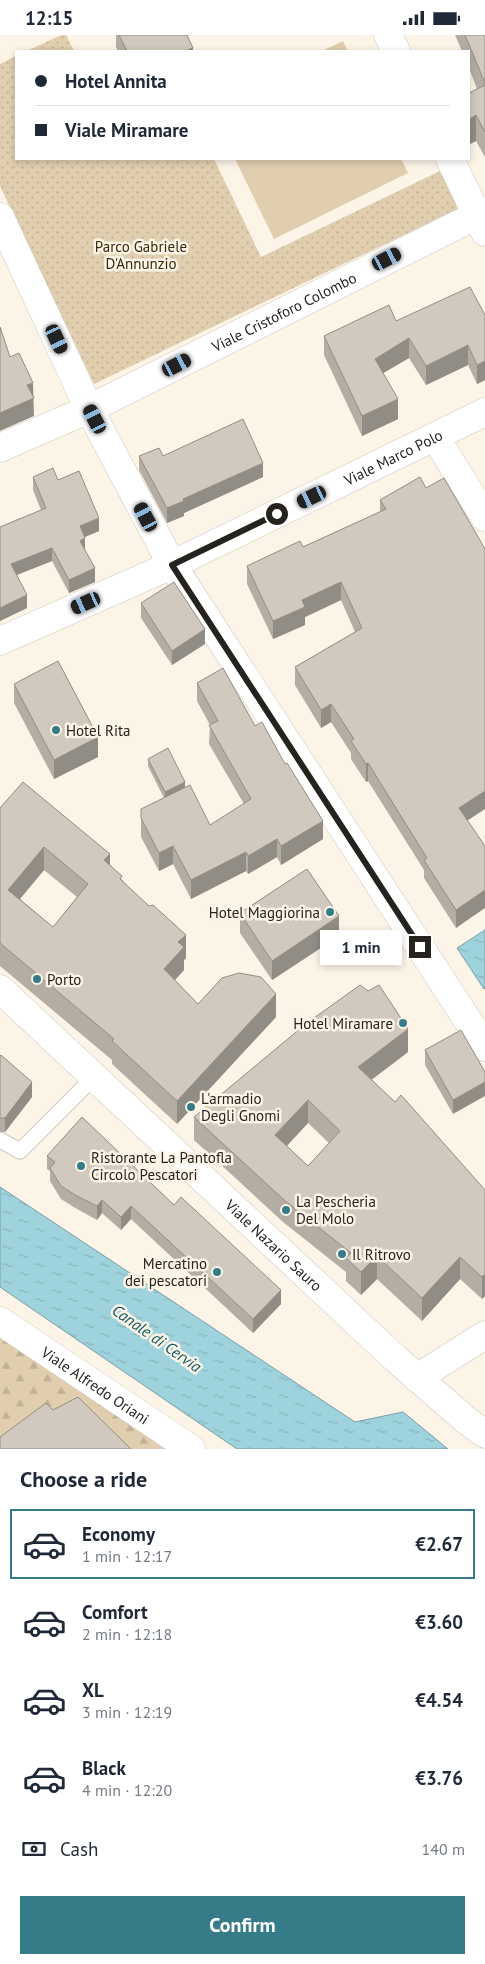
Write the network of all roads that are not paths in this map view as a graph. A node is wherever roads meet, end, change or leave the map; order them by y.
1 (388, 35) edge
2 (396, 50) edge
3 (451, 160) edge
4 (0, 217) edge
5 (482, 219) edge
6 (89, 409) junction
7 (485, 412) edge
8 (435, 437) junction
9 (0, 449) edge
10 (485, 517) edge
11 (172, 565) junction
12 (0, 641) edge
13 (0, 990) edge
14 (485, 1047) edge
15 (94, 1077) junction
16 (0, 1140) edge
17 (0, 1321) edge
18 (485, 1335) edge
19 (417, 1378) junction
20 (485, 1434) edge
21 (191, 1449) edge

1 - 2 street
3 - 5 street
4 - 6 street
5 - 6 street, Viale Cristoforo Colombo
6 - 9 street, Viale Cristoforo Colombo
6 - 11 street
7 - 8 street, Viale Marco Polo
8 - 10 street
8 - 11 street, Viale Marco Polo
11 - 12 street, Viale Marco Polo
11 - 14 street
13 - 15 street, Viale Nazario Sauro
15 - 16 lane
15 - 19 street, Viale Nazario Sauro
17 - 21 street, Viale Alfredo Oriani
18 - 19 street
19 - 20 street, Viale Nazario Sauro

